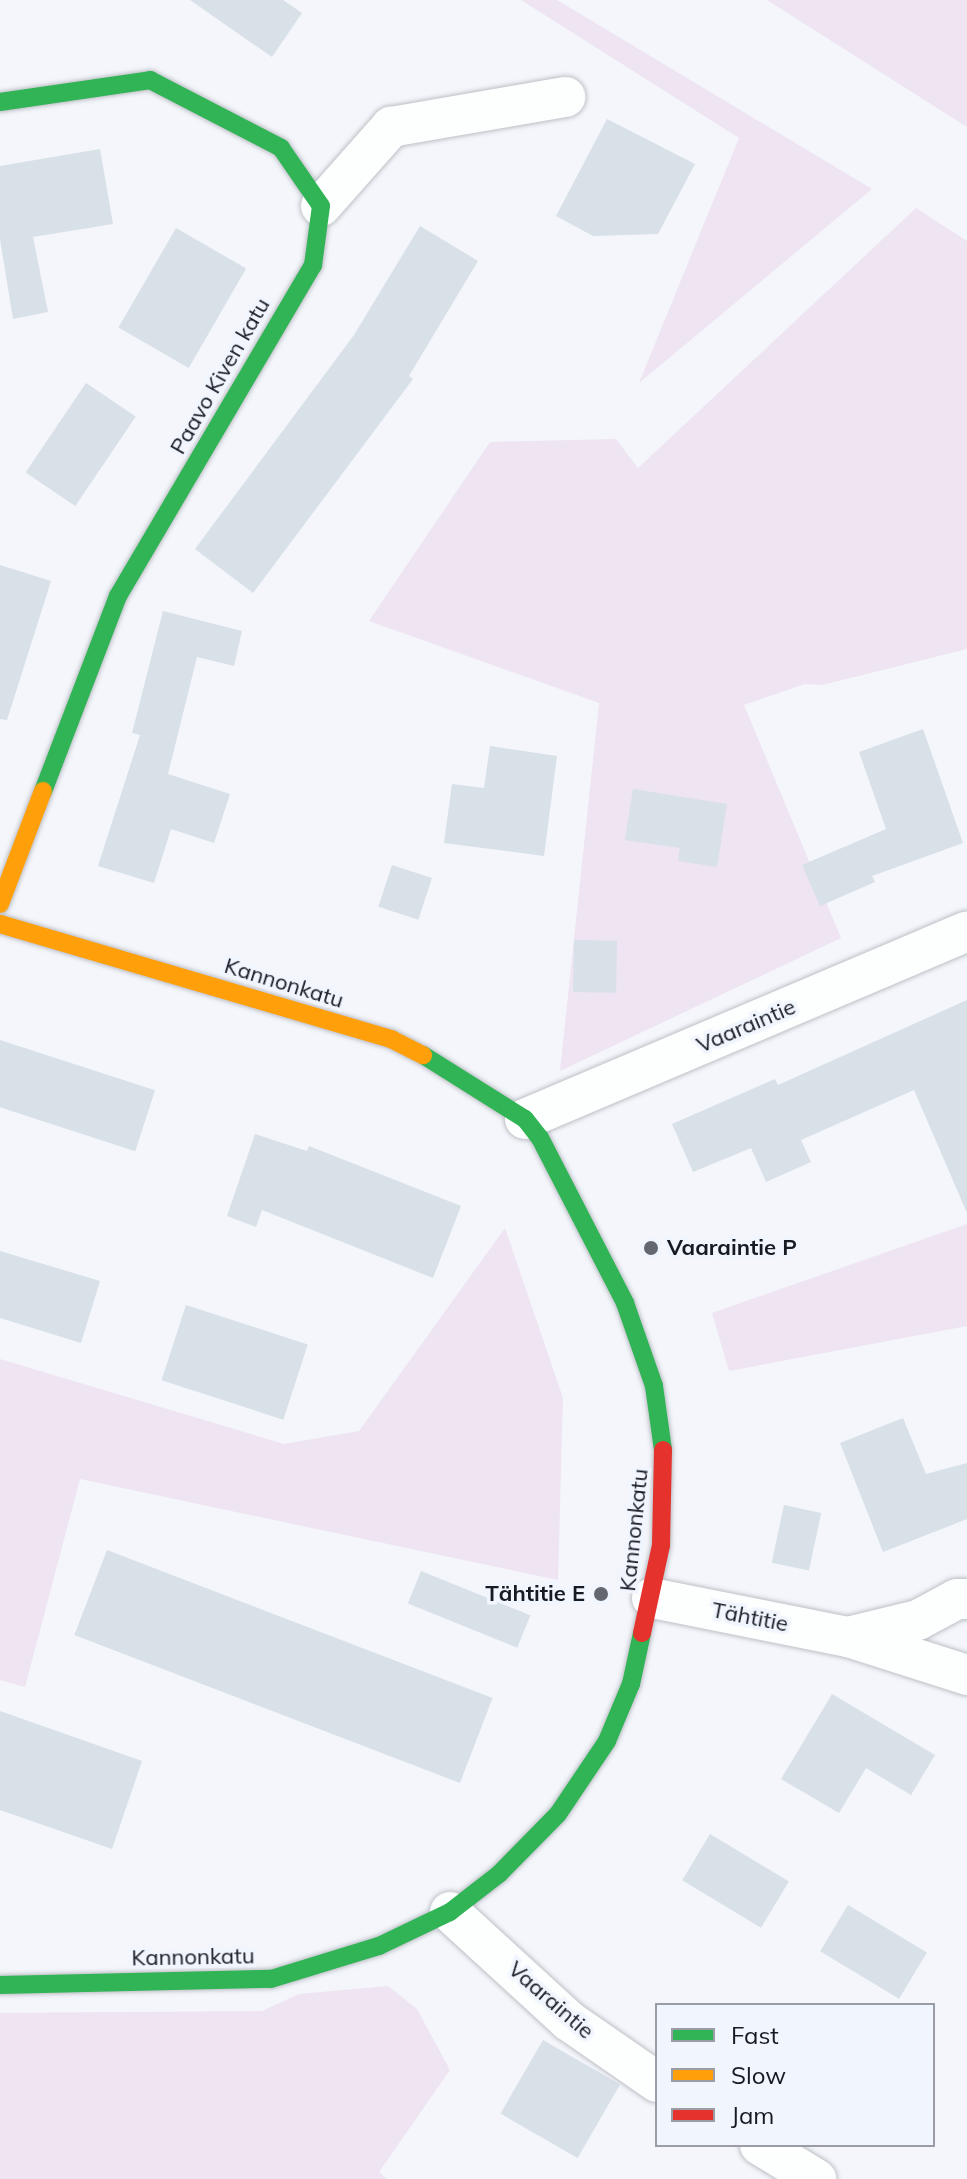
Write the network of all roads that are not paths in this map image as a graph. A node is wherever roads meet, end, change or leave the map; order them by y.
1 (565, 97) dead end
2 (0, 102) edge
3 (321, 206) junction
4 (0, 904) edge
5 (0, 924) edge
6 (967, 931) edge
7 (525, 1119) junction
8 (652, 1598) junction
9 (967, 1599) edge
10 (848, 1637) junction
11 (967, 1675) edge
12 (450, 1912) junction
13 (0, 1985) edge
14 (655, 2081) edge
15 (763, 2147) edge
16 (816, 2179) edge

1 - 3 street
2 - 3 street
3 - 4 street, Paavo Kiven katu
5 - 7 street, Kannonkatu
6 - 7 street, Vaaraintie
7 - 8 street, Kannonkatu
8 - 10 street, Tähtitie
8 - 12 street, Kannonkatu
9 - 10 street, Tähtitie
10 - 11 street, Tähtitie
12 - 13 street, Kannonkatu
12 - 14 street, Vaaraintie
15 - 16 street

